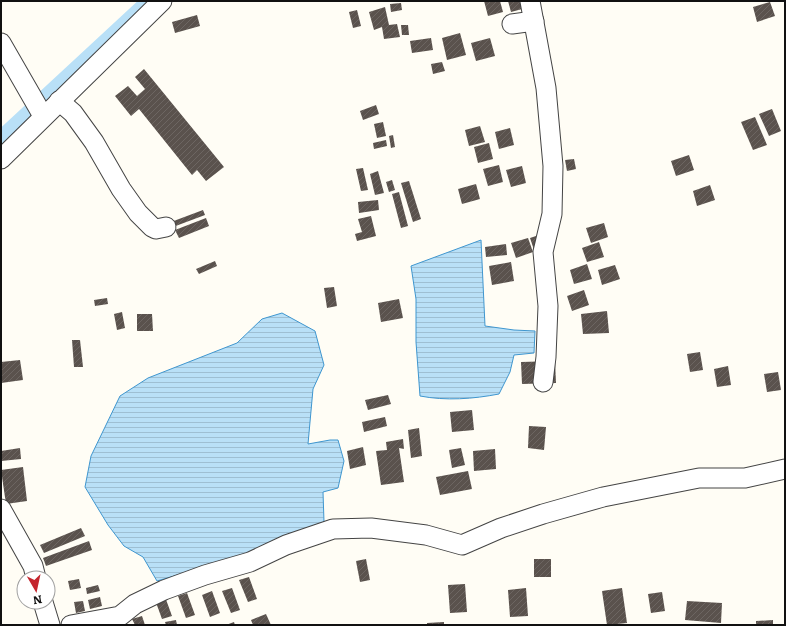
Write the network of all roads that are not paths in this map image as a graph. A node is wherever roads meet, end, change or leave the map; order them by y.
1 (162, 1) edge
2 (530, 1) edge
3 (534, 21) junction
4 (512, 24) dead end
5 (2, 45) edge
6 (59, 100) junction
7 (43, 116) junction
8 (1, 159) edge
9 (166, 227) dead end
10 (543, 382) dead end
11 (785, 469) edge
12 (1, 509) edge
13 (34, 570) edge
14 (45, 610) edge
15 (50, 625) edge
16 (71, 625) edge

1 - 6 street
2 - 3 street
3 - 4 street
3 - 10 street
5 - 7 street
6 - 7 street
6 - 9 street
7 - 8 street
11 - 16 street
12 - 13 street
14 - 15 street

